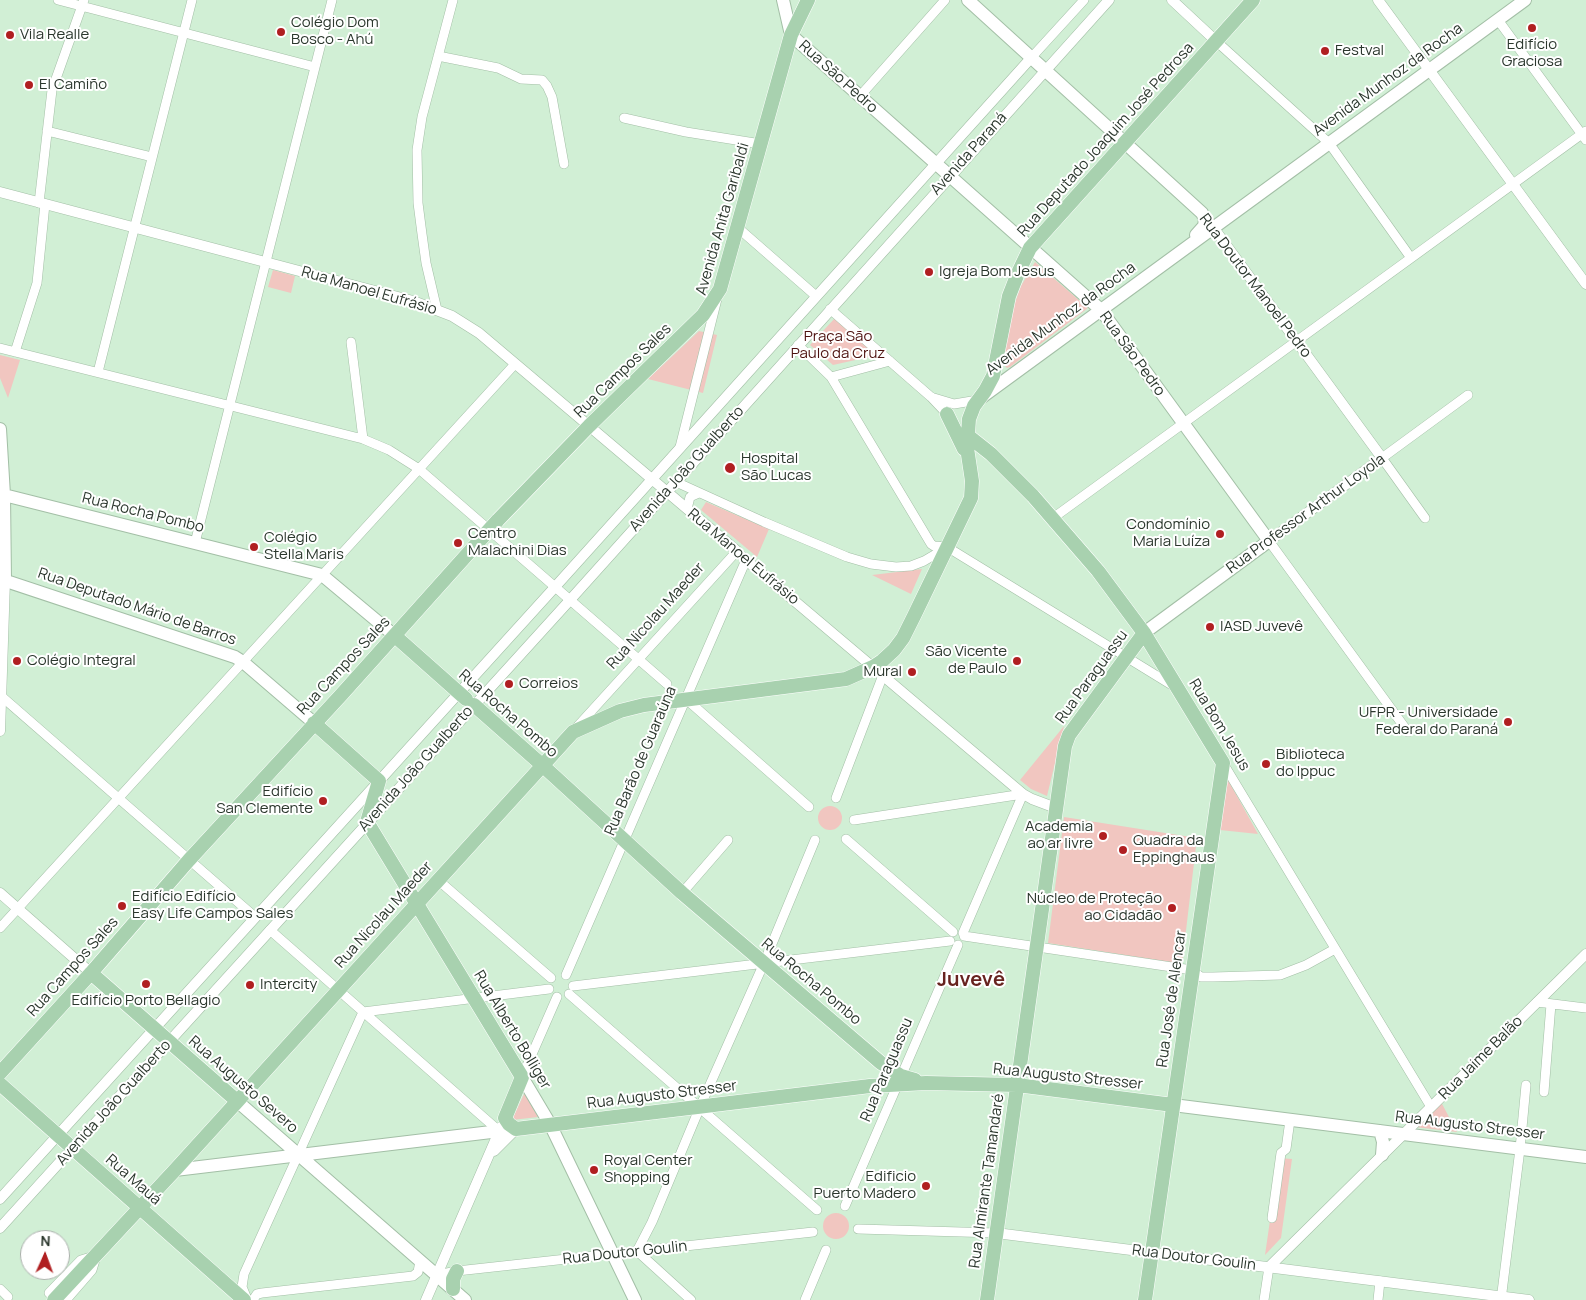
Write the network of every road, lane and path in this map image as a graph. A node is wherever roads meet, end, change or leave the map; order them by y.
1 (58, 0) edge
2 (192, 0) edge
3 (332, 0) edge
4 (453, 0) edge
5 (782, 0) edge
6 (808, 0) edge
7 (945, 0) edge
8 (968, 0) edge
9 (1084, 0) edge
10 (1109, 0) edge
11 (1172, 0) edge
12 (1253, 0) edge
13 (1378, 0) edge
14 (1525, 0) edge
15 (82, 3) edge
16 (1498, 20) junction
17 (183, 32) junction
18 (791, 35) junction
19 (1216, 41) junction
20 (438, 56) junction
21 (1031, 58) junction
22 (315, 67) junction
23 (1045, 70) junction
24 (1430, 70) junction
25 (860, 96) junction
26 (624, 118) dead end
27 (47, 131) junction
28 (1585, 135) edge
29 (1124, 142) junction
30 (1328, 143) junction
31 (760, 144) junction
32 (152, 157) junction
33 (936, 163) junction
34 (564, 164) dead end
35 (950, 176) junction
36 (1513, 184) junction
37 (0, 192) edge
38 (42, 204) junction
39 (1202, 213) junction
40 (737, 227) junction
41 (1214, 227) junction
42 (134, 228) junction
43 (1030, 248) junction
44 (1174, 256) junction
45 (1411, 258) junction
46 (265, 262) junction
47 (1586, 284) edge
48 (720, 289) junction
49 (816, 296) junction
50 (830, 309) junction
51 (437, 310) junction
52 (1100, 310) junction
53 (1296, 341) junction
54 (351, 342) dead end
55 (798, 345) junction
56 (0, 348) edge
57 (15, 352) junction
58 (890, 361) junction
59 (515, 364) junction
60 (98, 372) junction
61 (831, 377) junction
62 (1468, 395) dead end
63 (931, 397) junction
64 (978, 400) junction
65 (229, 405) junction
66 (947, 414) junction
67 (1183, 424) junction
68 (589, 426) junction
69 (0, 429) edge
70 (967, 435) junction
71 (364, 439) junction
72 (680, 447) junction
73 (1382, 458) junction
74 (968, 459) junction
75 (419, 469) junction
76 (652, 479) junction
77 (676, 482) junction
78 (667, 492) junction
79 (699, 493) junction
80 (4, 495) junction
81 (687, 509) junction
82 (1053, 518) junction
83 (1425, 518) dead end
84 (490, 530) junction
85 (1269, 541) junction
86 (194, 543) junction
87 (947, 547) junction
88 (737, 552) junction
89 (746, 560) junction
90 (722, 568) junction
91 (322, 575) junction
92 (739, 577) junction
93 (2, 580) edge
94 (555, 587) junction
95 (570, 600) junction
96 (1144, 633) junction
97 (394, 636) junction
98 (1126, 656) junction
99 (639, 659) junction
100 (243, 662) junction
101 (878, 671) junction
102 (667, 684) dead end
103 (1177, 688) junction
104 (2, 696) junction
105 (686, 698) junction
106 (466, 699) junction
107 (314, 723) junction
108 (0, 731) edge
109 (572, 732) junction
110 (1408, 732) dead end
111 (1066, 740) joint
112 (1223, 763) junction
113 (542, 765) junction
114 (379, 781) junction
115 (393, 794) junction
116 (1023, 794) junction
117 (119, 798) junction
118 (836, 798) dead end
119 (809, 807) dead end
120 (1056, 808) junction
121 (854, 820) dead end
122 (367, 822) junction
123 (846, 839) dead end
124 (625, 840) junction
125 (728, 840) dead end
126 (815, 840) dead end
127 (189, 860) junction
128 (438, 880) junction
129 (682, 893) junction
130 (0, 894) edge
131 (417, 904) junction
132 (18, 909) junction
133 (255, 917) junction
134 (0, 928) edge
135 (270, 930) junction
136 (964, 934) junction
137 (953, 939) junction
138 (1036, 947) junction
139 (1336, 949) junction
140 (1586, 954) edge
141 (764, 963) junction
142 (1192, 970) junction
143 (91, 973) junction
144 (566, 975) junction
145 (551, 978) junction
146 (549, 989) junction
147 (338, 990) junction
148 (571, 990) junction
149 (557, 997) junction
150 (474, 998) junction
151 (1537, 1002) junction
152 (1551, 1004) junction
153 (1586, 1008) edge
154 (363, 1012) junction
155 (154, 1028) junction
156 (169, 1041) junction
157 (881, 1063) junction
158 (0, 1073) edge
159 (900, 1080) junction
160 (520, 1083) junction
161 (926, 1083) joint
162 (0, 1084) edge
163 (1017, 1085) junction
164 (870, 1086) junction
165 (1526, 1086) dead end
166 (1544, 1092) dead end
167 (237, 1101) junction
168 (1173, 1105) junction
169 (700, 1107) junction
170 (1431, 1107) junction
171 (1290, 1120) junction
172 (502, 1124) junction
173 (550, 1124) junction
174 (516, 1128) junction
175 (1380, 1131) junction
176 (1404, 1134) junction
177 (57, 1135) junction
178 (72, 1148) junction
179 (1520, 1149) junction
180 (298, 1155) junction
181 (1382, 1155) junction
182 (1586, 1157) edge
183 (175, 1170) junction
184 (482, 1171) junction
185 (0, 1199) edge
186 (845, 1206) dead end
187 (140, 1208) junction
188 (817, 1210) dead end
189 (1272, 1218) dead end
190 (0, 1228) edge
191 (858, 1229) dead end
192 (813, 1232) dead end
193 (996, 1233) junction
194 (826, 1250) dead end
195 (637, 1252) junction
196 (1152, 1253) junction
197 (613, 1254) junction
198 (97, 1256) junction
199 (420, 1261) junction
200 (1269, 1267) junction
201 (457, 1271) junction
202 (437, 1276) junction
203 (1380, 1281) junction
204 (0, 1290) edge
205 (453, 1290) junction
206 (8, 1297) dead end
207 (52, 1297) edge
208 (1501, 1298) edge
209 (66, 1300) edge
210 (246, 1300) edge
211 (252, 1300) edge
212 (426, 1300) edge
213 (465, 1300) edge
214 (635, 1300) edge
215 (691, 1300) edge
216 (805, 1300) edge
217 (987, 1300) edge
218 (1145, 1300) edge
219 (1264, 1300) edge
220 (1378, 1300) edge
221 (1529, 1300) edge

1 - 15 street
2 - 17 street
3 - 22 street
4 - 20 street
5 - 18 main road
6 - 18 main road, Avenida Anita Garibaldi
7 - 25 street
8 - 21 main road, Rua Doutor Manoel Pedro
9 - 21 street, Avenida Paraná
10 - 23 street, Avenida Paraná
11 - 19 street
12 - 19 main road, Rua Deputado Joaquim José Pedrosa
13 - 24 street
14 - 16 main road, Avenida Munhoz da Rocha
15 - 17 street
15 - 27 street
16 - 24 main road, Avenida Munhoz da Rocha
16 - 28 street
17 - 22 street
17 - 32 street
18 - 25 main road, Rua São Pedro
18 - 31 main road, Avenida Anita Garibaldi
19 - 29 main road, Rua Deputado Joaquim José Pedrosa
19 - 30 street
20 - 34 street
20 - 51 street
21 - 23 main road, Rua Doutor Manoel Pedro
21 - 33 street, Avenida Paraná
22 - 46 street
23 - 29 main road, Rua Doutor Manoel Pedro
23 - 35 street, Avenida Paraná
24 - 30 main road, Avenida Munhoz da Rocha
24 - 36 street
25 - 33 main road, Rua São Pedro
26 - 31 street
27 - 32 street
27 - 38 street
28 - 36 street
29 - 39 main road, Rua Doutor Manoel Pedro
29 - 43 main road, Rua Deputado Joaquim José Pedrosa
30 - 41 main road, Avenida Munhoz da Rocha
30 - 45 street
31 - 40 main road, Avenida Anita Garibaldi
32 - 42 street
33 - 35 main road, Rua São Pedro
33 - 49 street, Avenida Paraná
35 - 43 main road, Rua São Pedro
35 - 50 street, Avenida Paraná
36 - 45 street
36 - 47 street
37 - 38 street, Rua Manoel Eufrásio
38 - 42 street, Rua Manoel Eufrásio
38 - 57 street
39 - 41 street, Rua Doutor Manoel Pedro
39 - 44 main road
40 - 48 main road, Avenida Anita Garibaldi
40 - 49 street
41 - 44 main road, Avenida Munhoz da Rocha
41 - 53 street, Rua Doutor Manoel Pedro
42 - 46 street, Rua Manoel Eufrásio
42 - 60 street
43 - 52 main road, Rua São Pedro
43 - 64 main road, Rua Deputado Joaquim José Pedrosa
44 - 52 main road, Avenida Munhoz da Rocha
45 - 53 street
46 - 51 street, Rua Manoel Eufrásio
46 - 65 street
48 - 68 main road, Rua Campos Sales
48 - 72 street, Avenida Anita Garibaldi
49 - 72 street, Avenida João Gualberto
50 - 55 street, Avenida João Gualberto
50 - 58 street, Rua Bom Jesus
51 - 59 street, Rua Manoel Eufrásio
52 - 64 main road, Avenida Munhoz da Rocha
52 - 67 main road, Rua São Pedro
53 - 67 street
53 - 73 street, Rua Doutor Manoel Pedro
54 - 71 street
55 - 61 street
55 - 77 street, Avenida João Gualberto
56 - 57 street
57 - 60 street
58 - 61 street
58 - 63 street, Rua Bom Jesus
59 - 68 street, Rua Manoel Eufrásio
59 - 75 street
60 - 65 street
61 - 87 street
62 - 73 street, Rua Professor Arthur Loyola
63 - 64 street, Rua Bom Jesus
63 - 66 street, Rua Bom Jesus
64 - 70 main road
65 - 71 street
65 - 86 street
66 - 70 street, Rua Bom Jesus
66 - 74 main road
67 - 82 street
67 - 85 main road, Rua São Pedro
68 - 76 street, Rua Manoel Eufrásio
68 - 84 main road, Rua Campos Sales
69 - 80 main road
70 - 74 main road
70 - 82 main road, Rua Bom Jesus
71 - 75 street
72 - 76 street, Avenida João Gualberto
73 - 83 street, Rua Doutor Manoel Pedro
73 - 85 street, Rua Professor Arthur Loyola
74 - 87 main road
75 - 84 street
75 - 91 street
76 - 78 street, Rua Manoel Eufrásio
76 - 94 street, Avenida João Gualberto
77 - 78 street, Avenida João Gualberto
77 - 79 street
78 - 81 street, Rua Manoel Eufrásio
78 - 95 street, Avenida João Gualberto
79 - 81 street
79 - 87 street
80 - 86 main road, Rua Rocha Pombo
80 - 93 main road
81 - 88 street, Rua Manoel Eufrásio
82 - 96 main road, Rua Bom Jesus
84 - 94 street
84 - 97 main road, Rua Campos Sales
85 - 96 main road, Rua Professor Arthur Loyola
85 - 110 street, Rua São Pedro
86 - 91 main road, Rua Rocha Pombo
87 - 98 street
87 - 101 main road
88 - 89 street, Rua Manoel Eufrásio
88 - 90 street, Rua Nicolau Maeder
89 - 92 street, Rua Barão de Guaraúna
89 - 101 street, Rua Manoel Eufrásio
90 - 92 street
90 - 99 street, Rua Nicolau Maeder
91 - 97 main road, Rua Rocha Pombo
91 - 100 street
92 - 105 street, Rua Barão de Guaraúna
93 - 100 main road, Rua Deputado Mário de Barros
93 - 104 street
94 - 95 street
94 - 106 street, Avenida João Gualberto
95 - 99 street
95 - 106 street, Avenida João Gualberto
96 - 98 main road, Rua Paraguassu
96 - 103 main road, Rua Bom Jesus
97 - 106 main road, Rua Rocha Pombo
97 - 107 main road, Rua Campos Sales
98 - 103 street
98 - 111 main road, Rua Paraguassu
99 - 102 street
99 - 109 street, Rua Nicolau Maeder
100 - 107 main road, Rua Deputado Mário de Barros
100 - 117 street
101 - 105 main road
101 - 116 street, Rua Manoel Eufrásio
101 - 118 street
103 - 112 main road, Rua Bom Jesus
104 - 108 street
104 - 117 street
105 - 109 main road
105 - 119 street
105 - 124 street, Rua Barão de Guaraúna
106 - 113 main road, Rua Rocha Pombo
106 - 114 street, Avenida João Gualberto
106 - 115 street, Avenida João Gualberto
107 - 114 main road, Rua Deputado Mário de Barros
107 - 127 main road, Rua Campos Sales
109 - 113 main road, Rua Nicolau Maeder
111 - 120 main road, Rua Almirante Tamandaré
112 - 139 street, Rua Bom Jesus
112 - 142 main road, Rua José de Alencar
113 - 124 main road, Rua Rocha Pombo
113 - 128 main road, Rua Nicolau Maeder
114 - 115 street, Rua Deputado Mário de Barros
114 - 122 main road
114 - 133 street, Avenida João Gualberto
115 - 122 street, Avenida João Gualberto
116 - 120 street, Rua Manoel Eufrásio
116 - 121 street
116 - 136 street
117 - 127 street
117 - 132 street
120 - 138 main road, Rua Almirante Tamandaré
122 - 131 main road, Rua Alberto Bolliger
122 - 135 street, Avenida João Gualberto
123 - 137 street
124 - 129 main road, Rua Rocha Pombo
124 - 144 street, Rua Barão de Guaraúna
125 - 129 street
126 - 141 street
127 - 133 street
127 - 143 main road, Rua Campos Sales
128 - 131 main road, Rua Nicolau Maeder
128 - 145 street
129 - 141 main road, Rua Rocha Pombo
130 - 132 street, Rua Augusto Severo
131 - 147 main road, Rua Nicolau Maeder
131 - 150 main road, Rua Alberto Bolliger
132 - 134 street
132 - 143 street, Rua Augusto Severo
133 - 155 street, Avenida João Gualberto
135 - 147 street
135 - 156 street, Avenida João Gualberto
136 - 137 street
136 - 137 street, Rua Paraguassu
136 - 138 street
137 - 141 street
137 - 159 street, Rua Paraguassu
138 - 142 street
138 - 163 main road, Rua Almirante Tamandaré
139 - 142 street
139 - 170 street, Rua Bom Jesus
140 - 151 street, Rua Jaime Balão
141 - 148 street
141 - 157 main road, Rua Rocha Pombo
141 - 169 street
142 - 168 main road, Rua José de Alencar
143 - 155 main road, Rua Augusto Severo
143 - 158 main road, Rua Campos Sales
144 - 145 street
144 - 148 street
145 - 146 street
146 - 149 street
146 - 150 street
147 - 154 street
147 - 167 main road, Rua Nicolau Maeder
148 - 149 street
148 - 169 street
149 - 160 street
150 - 154 street
150 - 160 main road, Rua Alberto Bolliger
151 - 152 street
151 - 170 street, Rua Jaime Balão
152 - 153 street
152 - 166 street
154 - 172 street
154 - 180 street
155 - 156 main road, Rua Augusto Severo
155 - 177 street, Avenida João Gualberto
156 - 167 main road, Rua Augusto Severo
156 - 178 street, Avenida João Gualberto
157 - 159 main road, Rua Rocha Pombo
157 - 164 main road
159 - 161 main road, Rua Rocha Pombo
159 - 164 main road, Rua Augusto Stresser
159 - 186 street, Rua Paraguassu
160 - 172 main road
160 - 173 main road, Rua Alberto Bolliger
161 - 163 main road, Rua Augusto Stresser
162 - 177 main road, Rua Mauá
163 - 168 main road, Rua Augusto Stresser
163 - 193 main road, Rua Almirante Tamandaré
164 - 169 main road, Rua Augusto Stresser
165 - 179 street
167 - 180 main road, Rua Augusto Severo
167 - 183 main road, Rua Nicolau Maeder
168 - 171 main road, Rua Augusto Stresser
168 - 196 main road, Rua José de Alencar
169 - 173 main road, Rua Augusto Stresser
169 - 188 street
169 - 195 street
170 - 176 street, Rua Jaime Balão
171 - 175 main road, Rua Augusto Stresser
171 - 189 street
172 - 174 main road
172 - 180 main road
172 - 184 street
173 - 174 main road, Rua Augusto Stresser
173 - 197 main road, Rua Alberto Bolliger
174 - 184 street
175 - 176 main road, Rua Augusto Stresser
175 - 181 main road
176 - 179 main road, Rua Augusto Stresser
176 - 181 street, Rua Jaime Balão
177 - 178 main road, Rua Mauá
177 - 185 street, Avenida João Gualberto
178 - 187 main road, Rua Mauá
178 - 190 street, Avenida João Gualberto
179 - 182 main road, Rua Augusto Stresser
179 - 208 street
180 - 183 main road
180 - 199 main road, Rua Augusto Severo
180 - 210 street
181 - 200 street, Rua Jaime Balão
183 - 187 main road, Rua Nicolau Maeder
184 - 202 street
187 - 198 main road, Rua Nicolau Maeder
187 - 210 main road, Rua Mauá
191 - 193 street, Rua Doutor Goulin
192 - 195 street, Rua Doutor Goulin
193 - 196 street, Rua Doutor Goulin
193 - 217 main road, Rua Almirante Tamandaré
194 - 216 street
195 - 197 street, Rua Doutor Goulin
195 - 215 street
196 - 200 street, Rua Doutor Goulin
196 - 218 main road, Rua José de Alencar
197 - 201 street, Rua Doutor Goulin
197 - 214 main road, Rua Alberto Bolliger
198 - 207 main road, Rua Nicolau Maeder
198 - 209 street
199 - 202 main road, Rua Augusto Severo
199 - 211 street
200 - 203 street, Rua Doutor Goulin
200 - 219 street
201 - 202 street, Rua Doutor Goulin
201 - 205 main road
202 - 205 main road, Rua Augusto Severo
202 - 212 street
203 - 208 street, Rua Doutor Goulin
203 - 220 street
204 - 206 street
205 - 213 main road, Rua Augusto Severo
208 - 221 street, Rua Doutor Goulin

